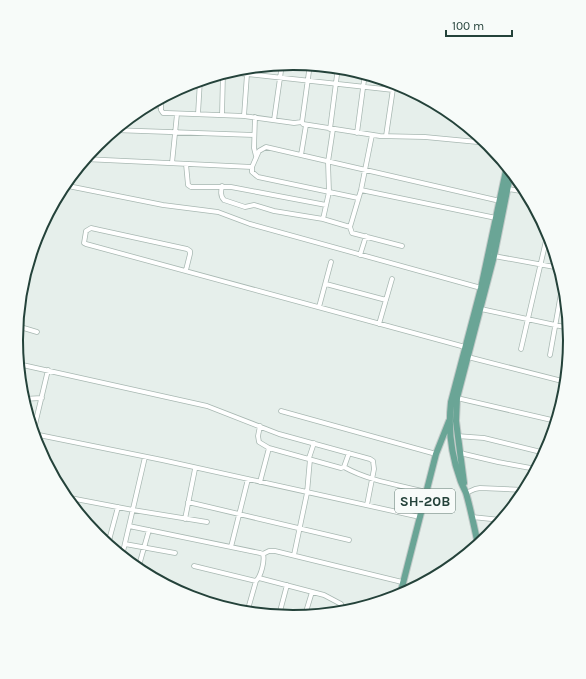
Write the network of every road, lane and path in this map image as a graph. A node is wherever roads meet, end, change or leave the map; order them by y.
1 (282, 70) edge
2 (309, 70) edge
3 (247, 74) joint
4 (337, 74) edge
5 (281, 78) junction
6 (224, 79) edge
7 (364, 79) edge
8 (308, 81) junction
9 (336, 84) junction
10 (200, 86) edge
11 (363, 87) junction
12 (393, 90) joint
13 (161, 105) edge
14 (177, 114) junction
15 (198, 114) junction
16 (222, 115) junction
17 (244, 116) junction
18 (255, 118) junction
19 (274, 120) junction
20 (302, 122) junction
21 (306, 125) junction
22 (332, 129) junction
23 (123, 130) edge
24 (175, 132) junction
25 (358, 133) junction
26 (254, 135) junction
27 (372, 135) junction
28 (386, 136) junction
29 (476, 142) edge
30 (301, 155) junction
31 (256, 156) junction
32 (92, 159) edge
33 (328, 162) junction
34 (172, 163) junction
35 (186, 164) junction
36 (252, 167) junction
37 (365, 170) junction
38 (506, 173) edge
39 (510, 179) edge
40 (71, 186) edge
41 (222, 186) junction
42 (508, 189) junction
43 (360, 190) junction
44 (518, 191) edge
45 (329, 192) junction
46 (358, 198) junction
47 (500, 201) junction
48 (326, 205) junction
49 (496, 218) junction
50 (323, 219) junction
51 (350, 227) junction
52 (366, 236) junction
53 (545, 244) edge
54 (402, 246) dead end
55 (360, 255) junction
56 (494, 256) junction
57 (331, 262) dead end
58 (540, 265) junction
59 (553, 267) edge
60 (186, 270) junction
61 (392, 279) dead end
62 (326, 284) junction
63 (481, 288) junction
64 (386, 300) junction
65 (560, 301) edge
66 (319, 307) junction
67 (481, 309) junction
68 (527, 319) junction
69 (379, 324) junction
70 (556, 325) junction
71 (562, 326) edge
72 (24, 328) edge
73 (37, 332) dead end
74 (465, 347) junction
75 (521, 349) dead end
76 (550, 355) dead end
77 (468, 357) junction
78 (24, 365) edge
79 (48, 370) junction
80 (560, 380) edge
81 (29, 398) edge
82 (42, 398) junction
83 (457, 398) junction
84 (456, 409) junction
85 (280, 411) dead end
86 (450, 418) junction
87 (551, 419) edge
88 (36, 424) edge
89 (260, 426) junction
90 (41, 435) edge
91 (457, 436) junction
92 (314, 443) junction
93 (270, 448) junction
94 (539, 451) edge
95 (349, 453) junction
96 (460, 453) junction
97 (436, 454) junction
98 (145, 457) junction
99 (310, 459) junction
100 (344, 467) junction
101 (531, 468) edge
102 (195, 469) junction
103 (248, 479) junction
104 (372, 479) junction
105 (260, 482) junction
106 (517, 490) edge
107 (465, 491) junction
108 (427, 492) junction
109 (307, 493) junction
110 (75, 499) edge
111 (188, 502) junction
112 (367, 505) junction
113 (118, 507) junction
114 (133, 510) junction
115 (239, 514) junction
116 (420, 517) junction
117 (472, 517) junction
118 (185, 519) junction
119 (495, 519) edge
120 (207, 522) dead end
121 (129, 526) junction
122 (300, 528) junction
123 (149, 530) junction
124 (476, 537) edge
125 (110, 538) edge
126 (349, 540) dead end
127 (125, 544) junction
128 (231, 547) junction
129 (144, 548) junction
130 (124, 549) edge
131 (175, 553) dead end
132 (263, 554) junction
133 (294, 555) junction
134 (140, 562) edge
135 (194, 566) dead end
136 (258, 580) junction
137 (402, 582) junction
138 (287, 585) junction
139 (401, 587) edge
140 (312, 592) junction
141 (248, 605) edge
142 (341, 605) edge
143 (281, 609) edge
144 (307, 609) edge

1 - 5 street
2 - 8 street
3 - 5 street
3 - 17 street
4 - 9 street
5 - 8 street
5 - 19 street
6 - 16 street
7 - 11 street
8 - 9 street
8 - 20 street
9 - 11 street
9 - 22 street
10 - 15 street
11 - 12 street
11 - 25 street
12 - 28 street
13 - 14 street
14 - 15 street
14 - 24 street
15 - 16 street
16 - 17 street
17 - 18 street
18 - 19 street
18 - 26 street
19 - 20 street
20 - 21 street
21 - 22 street
21 - 30 street
22 - 25 street
22 - 33 street
23 - 24 street
24 - 26 street
24 - 34 street
25 - 27 street
26 - 31 street
27 - 28 street
27 - 37 street
28 - 29 street
30 - 31 street
30 - 33 street
31 - 36 street
32 - 34 street
33 - 37 street
33 - 45 street
34 - 35 street
35 - 36 street
35 - 41 street
36 - 45 street
37 - 43 street
37 - 47 street
38 - 47 main road
39 - 42 main road
40 - 55 street
41 - 48 street
41 - 50 street
42 - 44 street
42 - 56 main road
43 - 46 street
43 - 49 street
45 - 46 street
45 - 48 street
46 - 51 street
47 - 49 main road
48 - 50 street
49 - 63 main road
50 - 51 street
51 - 52 street
52 - 54 street
52 - 55 street
53 - 58 street
55 - 63 street
56 - 58 street
56 - 67 main road
57 - 62 street
58 - 59 street
58 - 68 street
60 - 60 street
60 - 66 street
61 - 64 street
62 - 64 street
62 - 66 street
63 - 74 main road
64 - 69 street
65 - 70 street
66 - 69 street
67 - 68 street
67 - 77 main road
68 - 70 street
68 - 75 street
69 - 74 street
70 - 71 street
70 - 76 street
72 - 73 street
74 - 86 main road
77 - 80 street
77 - 83 main road
78 - 79 street
79 - 82 street
79 - 89 street
81 - 82 street
82 - 88 street
83 - 84 main road
83 - 87 street
84 - 86 main road, SH-20B
84 - 91 main road
85 - 97 street
86 - 97 main road, SH-20B
86 - 107 main road
89 - 92 street
89 - 93 street
90 - 98 street
91 - 94 street
91 - 96 main road
92 - 95 street
92 - 99 street
93 - 99 street
93 - 105 street
95 - 100 street
95 - 104 street
96 - 101 street
96 - 107 main road
97 - 108 main road, SH-20B
98 - 102 street
98 - 114 street
99 - 100 street
99 - 109 street
100 - 104 street
102 - 103 street
102 - 111 street
103 - 105 street
103 - 115 street
104 - 108 street
104 - 112 street
105 - 109 street
106 - 107 street
107 - 117 main road
108 - 116 main road, SH-20B
109 - 112 street
109 - 122 street
110 - 113 street
111 - 115 street
111 - 118 street
112 - 116 street
113 - 114 street
113 - 125 street
114 - 118 street
114 - 121 street
115 - 122 street
115 - 128 street
116 - 137 main road, SH-20B
117 - 119 street
117 - 124 main road
118 - 120 street
121 - 123 street
121 - 127 street
122 - 126 street
122 - 133 street
123 - 128 street
123 - 129 street
127 - 129 street
127 - 130 street
128 - 132 street
129 - 131 street
129 - 134 street
132 - 133 street
132 - 136 street
133 - 137 street
135 - 136 street
136 - 138 street
136 - 141 street
137 - 139 main road, SH-20B
138 - 140 street
138 - 143 street
140 - 142 street
140 - 144 street

